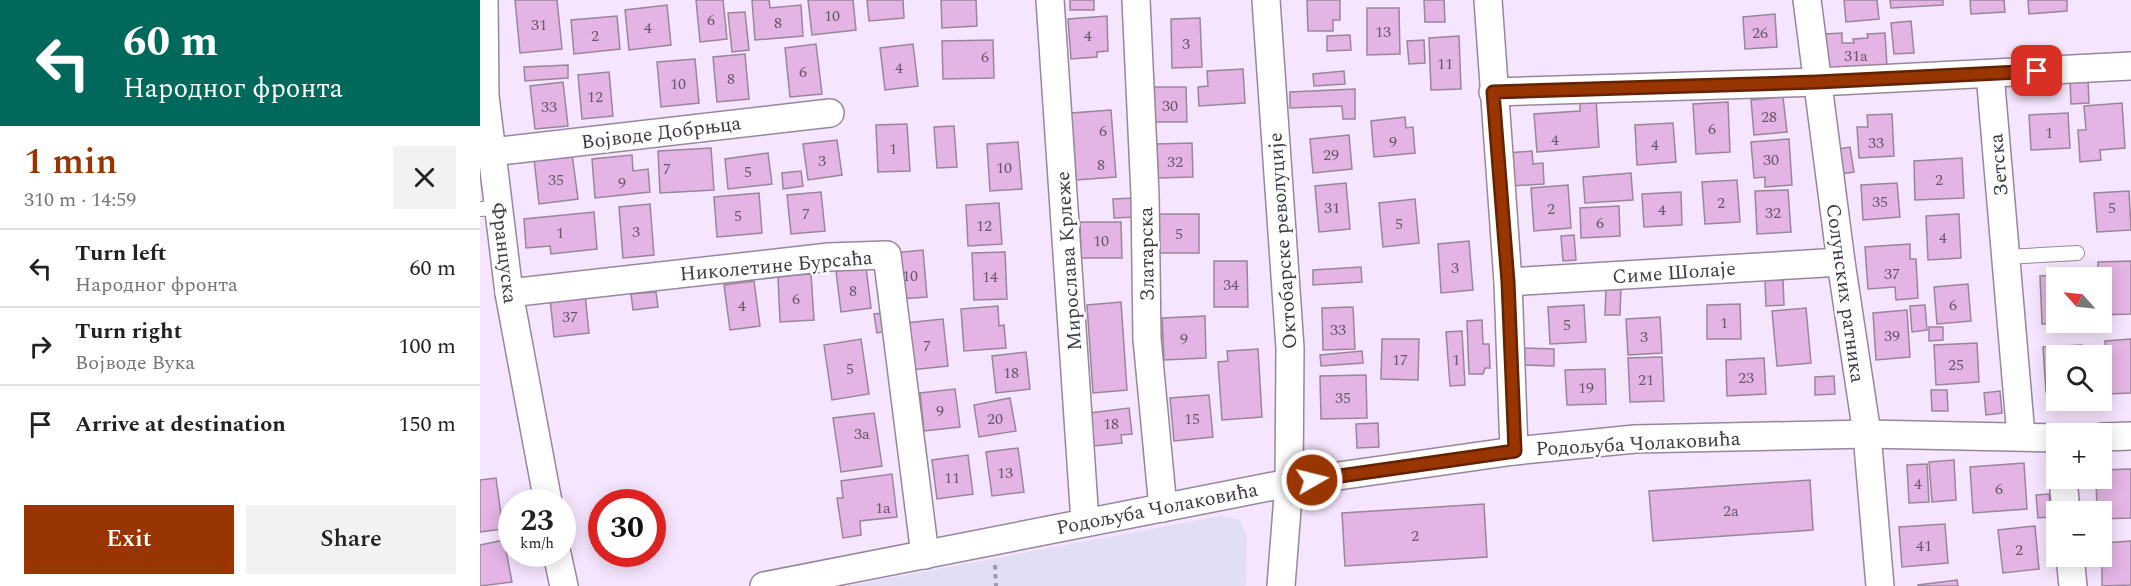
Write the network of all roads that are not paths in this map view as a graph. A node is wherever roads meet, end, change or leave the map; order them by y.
1 (484, 0) edge
2 (1050, 0) edge
3 (1136, 0) edge
4 (1266, 0) edge
5 (1488, 0) edge
6 (1807, 0) edge
7 (2131, 66) edge
8 (1990, 74) junction
9 (1817, 82) junction
10 (1493, 92) junction
11 (483, 96) edge
12 (830, 113) dead end
13 (492, 152) junction
14 (489, 209) edge
15 (2077, 253) dead end
16 (2006, 257) junction
17 (1841, 262) junction
18 (1508, 282) junction
19 (509, 293) junction
20 (1867, 434) junction
21 (2021, 436) junction
22 (2131, 436) edge
23 (2046, 437) edge
24 (2112, 437) edge
25 (1515, 451) junction
26 (1289, 483) junction
27 (546, 489) edge
28 (1163, 508) junction
29 (1085, 522) junction
30 (925, 555) junction
31 (560, 567) edge
32 (2071, 567) edge
33 (564, 586) edge
34 (764, 586) edge
35 (1281, 586) edge
36 (1880, 586) edge
37 (2073, 586) edge

1 - 11 street, Француска
2 - 29 street, Мирослава Крлеже
3 - 28 street, Златарска
4 - 26 street, Октобарске револуције
5 - 10 street
6 - 9 street, Солунских ратника
7 - 8 street
8 - 9 street
8 - 16 street, Зетска
9 - 10 street
9 - 17 street, Солунских ратника
10 - 18 street
11 - 13 street, Француска
12 - 13 street, Војводе Добрњца
13 - 14 street, Француска
14 - 19 street, Француска
15 - 16 lane
16 - 21 street, Зетска
17 - 18 street, Симе Шолаје
17 - 20 street, Солунских ратника
18 - 25 street
19 - 27 street, Француска
19 - 30 street, Николетине Бурсаћа
20 - 21 street, Родољуба Чолаковића
20 - 25 street, Родољуба Чолаковића
20 - 36 street, Солунских ратника
21 - 23 street, Родољуба Чолаковића
22 - 24 street
25 - 26 street, Родољуба Чолаковића
26 - 28 street, Родољуба Чолаковића
26 - 35 street, Октобарске револуције
28 - 29 street, Родољуба Чолаковића
29 - 30 street, Родољуба Чолаковића
30 - 34 street, Родољуба Чолаковића
31 - 33 street
32 - 37 street

